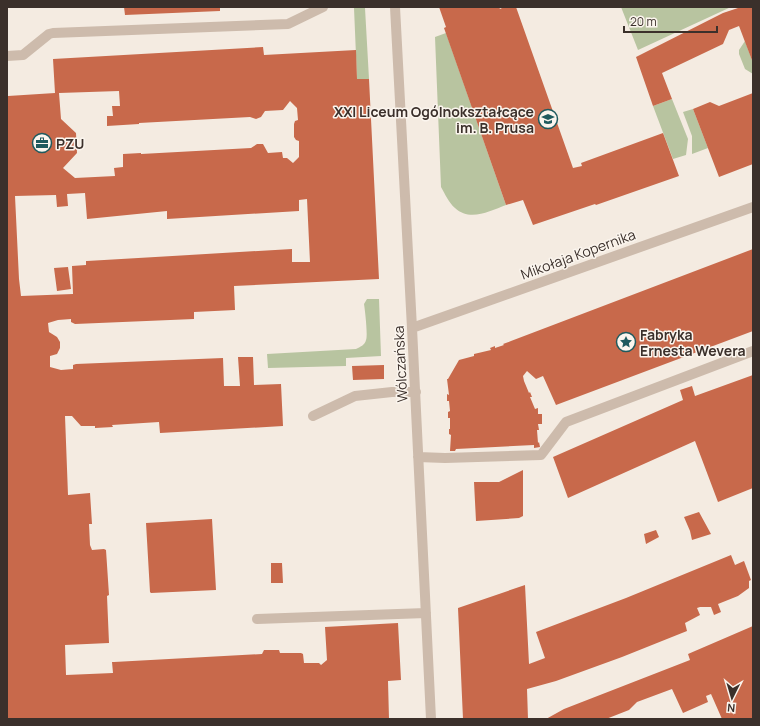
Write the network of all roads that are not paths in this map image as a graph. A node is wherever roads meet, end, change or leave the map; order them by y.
1 (323, 7) edge
2 (395, 7) edge
3 (7, 56) edge
4 (753, 207) edge
5 (412, 328) junction
6 (753, 351) edge
7 (416, 392) junction
8 (313, 416) dead end
9 (418, 457) junction
10 (426, 613) junction
11 (257, 619) dead end
12 (431, 719) edge

1 - 3 street
2 - 5 street, Wólczańska
4 - 5 street, Mikołaja Kopernika
5 - 7 street, Wólczańska
6 - 9 street
7 - 8 street
7 - 9 street, Wólczańska
9 - 10 street, Wólczańska
10 - 11 street
10 - 12 street, Wólczańska

